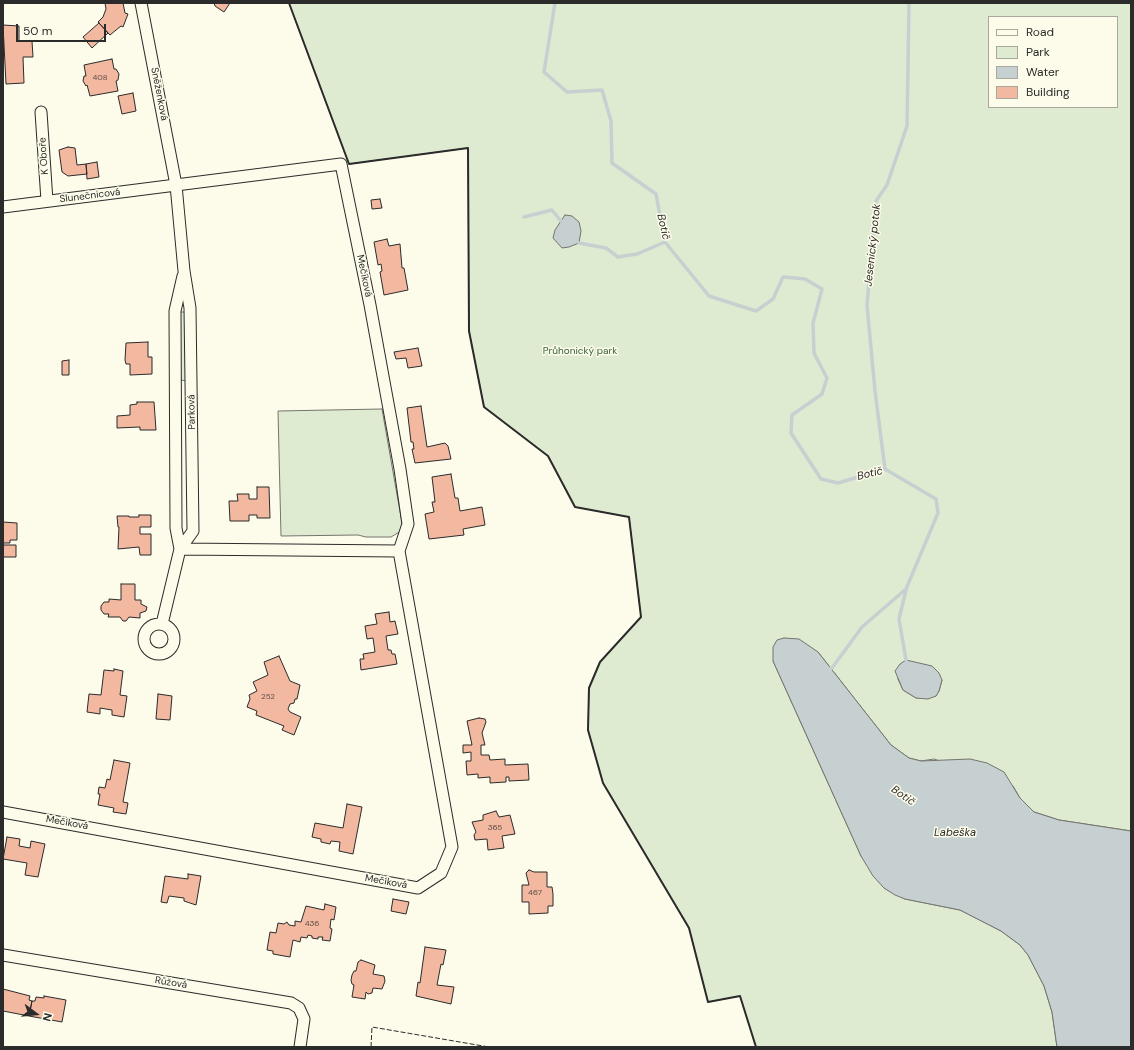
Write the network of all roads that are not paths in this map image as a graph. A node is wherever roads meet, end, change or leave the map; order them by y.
1 (141, 3) edge
2 (41, 112) dead end
3 (176, 185) junction
4 (47, 201) junction
5 (3, 207) edge
6 (184, 271) junction
7 (180, 549) junction
8 (400, 551) junction
9 (162, 624) dead end
10 (3, 812) edge
11 (3, 955) edge
12 (300, 1047) edge

1 - 3 street, Sněženková
2 - 4 street, K Oboře
3 - 4 street, Slunečnicová
3 - 6 street, Parková
3 - 8 street, Mečíková
4 - 5 street, Slunečnicová
6 - 7 street, Parková
6 - 7 street, Parková
7 - 8 street
7 - 9 street, Parková
8 - 10 street, Mečíková
11 - 12 street, Růžová

